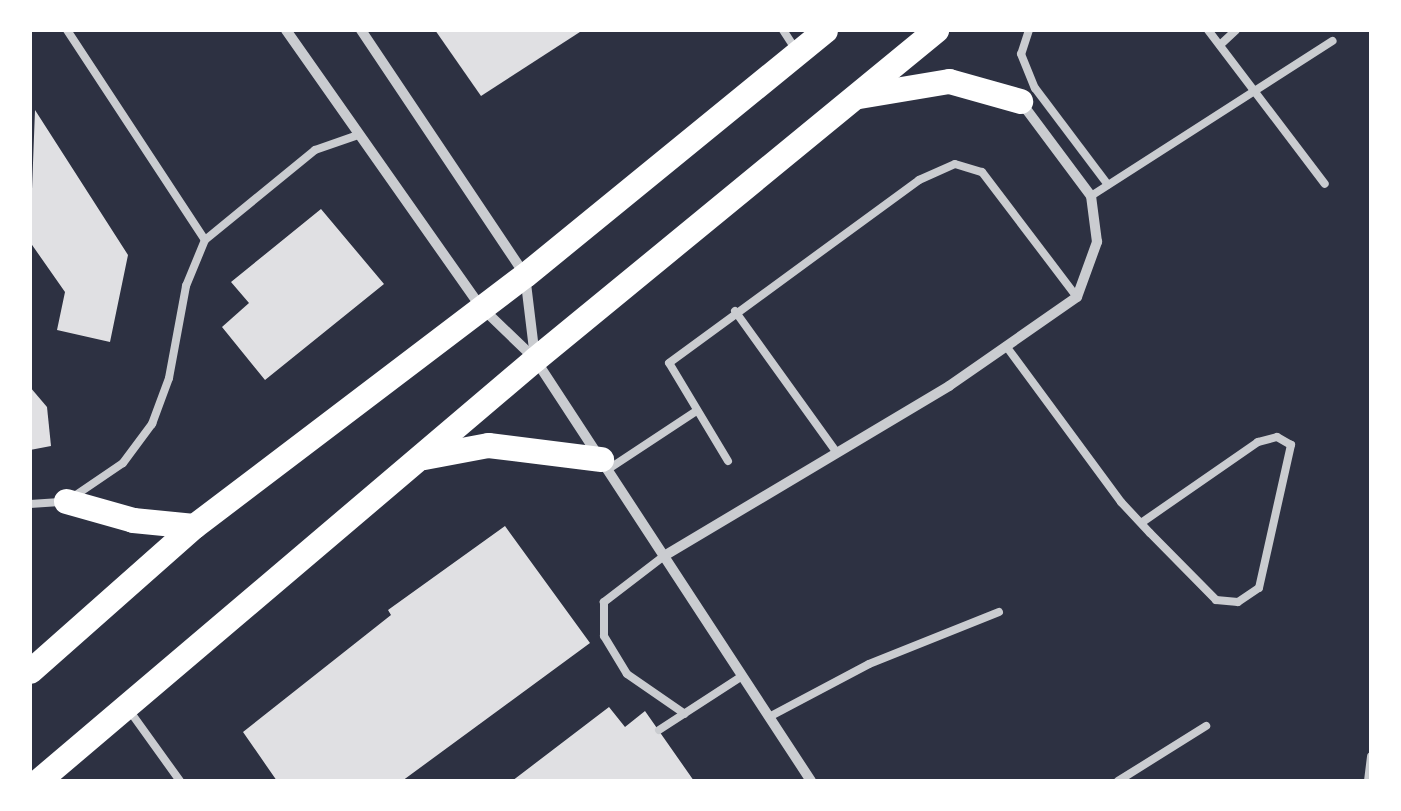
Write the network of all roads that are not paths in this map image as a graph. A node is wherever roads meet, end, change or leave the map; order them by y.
1 (67, 30) edge
2 (286, 30) edge
3 (361, 30) edge
4 (783, 30) edge
5 (825, 30) edge
6 (936, 30) edge
7 (1028, 30) edge
8 (1208, 30) edge
9 (1236, 30) edge
10 (1332, 41) dead end
11 (1220, 45) junction
12 (797, 52) junction
13 (1256, 90) junction
14 (854, 97) junction
15 (1020, 101) joint
16 (358, 135) junction
17 (1324, 184) dead end
18 (1108, 185) junction
19 (1092, 196) junction
20 (204, 240) junction
21 (525, 274) junction
22 (1077, 297) junction
23 (480, 306) junction
24 (735, 311) junction
25 (1006, 346) junction
26 (535, 359) junction
27 (696, 412) junction
28 (836, 453) junction
29 (424, 456) junction
30 (728, 462) dead end
31 (604, 464) junction
32 (66, 502) junction
33 (30, 504) edge
34 (1140, 523) junction
35 (194, 526) junction
36 (664, 556) junction
37 (999, 612) dead end
38 (30, 671) edge
39 (742, 676) junction
40 (129, 710) junction
41 (685, 714) junction
42 (769, 717) junction
43 (1206, 726) dead end
44 (659, 730) dead end
45 (1371, 756) edge
46 (38, 781) edge
47 (180, 781) edge
48 (811, 781) edge
49 (1118, 781) edge
50 (1368, 781) edge

1 - 20 lane
2 - 16 street
3 - 21 street
4 - 12 lane
5 - 12 main road
6 - 14 main road
7 - 18 lane
8 - 11 lane
9 - 11 lane
10 - 13 lane
11 - 13 lane
12 - 21 main road
13 - 17 lane
13 - 18 lane
14 - 15 main road
14 - 26 main road
15 - 19 street
16 - 20 lane
16 - 23 street
18 - 19 lane
19 - 22 street
20 - 32 lane
21 - 23 main road
21 - 26 street
22 - 24 lane
22 - 25 street
23 - 26 street
23 - 35 main road
24 - 27 lane
24 - 28 lane
25 - 28 street
25 - 34 lane
26 - 29 main road
26 - 31 street
27 - 30 lane
27 - 31 lane
28 - 36 street
29 - 31 main road
29 - 40 main road
31 - 36 street
32 - 33 lane
32 - 35 main road
34 - 34 lane
35 - 38 main road
36 - 39 street
36 - 41 lane
37 - 42 lane
39 - 41 lane
39 - 42 street
40 - 46 main road
40 - 47 lane
41 - 44 lane
42 - 48 street
43 - 49 lane
45 - 50 lane

